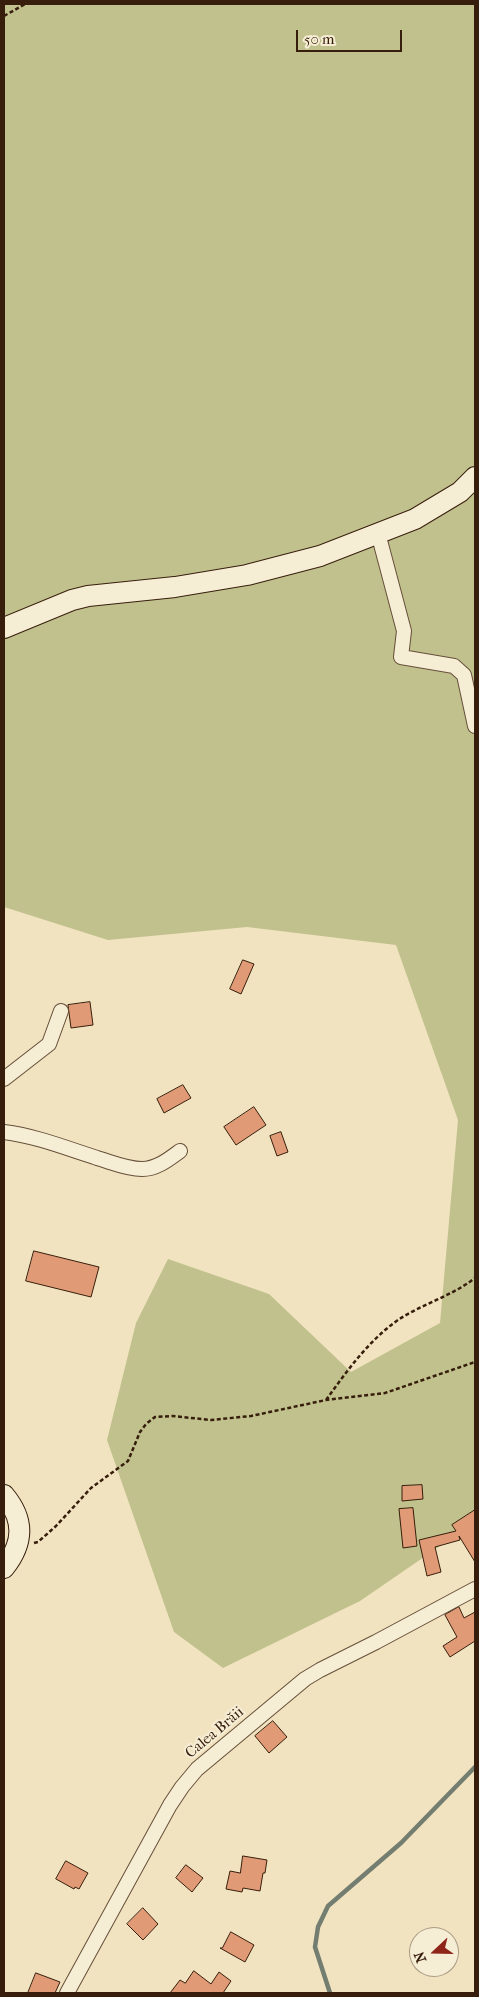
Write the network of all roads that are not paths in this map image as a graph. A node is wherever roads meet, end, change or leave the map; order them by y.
1 (475, 478) edge
2 (378, 533) junction
3 (4, 628) edge
4 (475, 726) edge
5 (60, 1011) dead end
6 (4, 1079) edge
7 (4, 1132) edge
8 (180, 1151) dead end
9 (4, 1495) edge
10 (4, 1568) edge
11 (475, 1589) edge
12 (67, 1993) edge

1 - 2 main road
2 - 3 main road
2 - 4 street
5 - 6 street
7 - 8 street
9 - 10 main road
11 - 12 street, Calea Brăii

